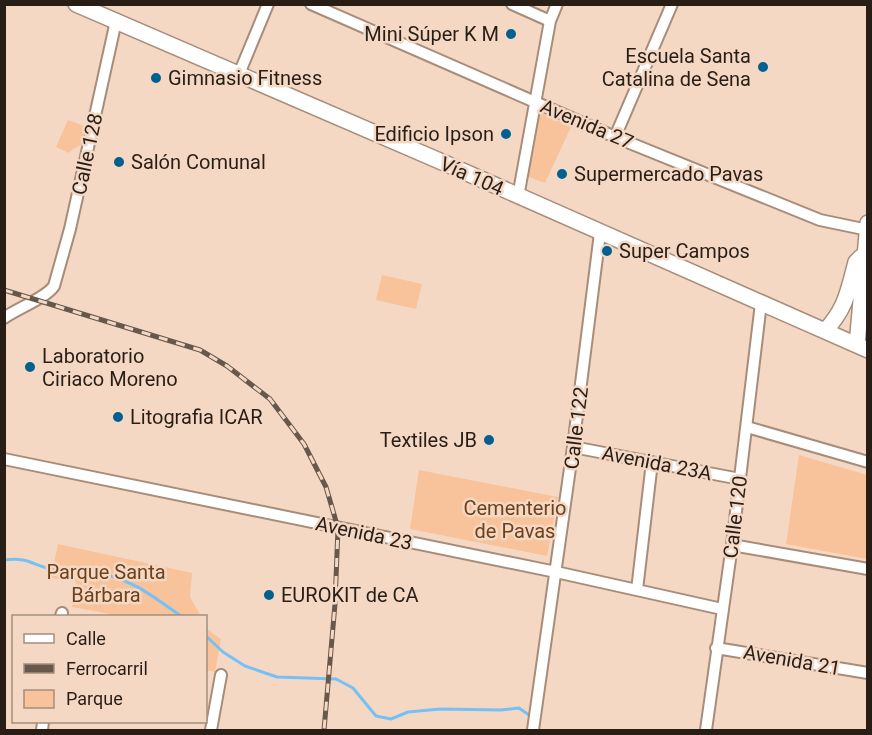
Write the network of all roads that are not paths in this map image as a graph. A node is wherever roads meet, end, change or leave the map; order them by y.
1 (76, 4) edge
2 (268, 4) edge
3 (311, 4) edge
4 (512, 4) edge
5 (557, 4) edge
6 (672, 4) edge
7 (116, 21) junction
8 (550, 21) junction
9 (239, 74) junction
10 (534, 102) junction
11 (615, 137) junction
12 (518, 196) junction
13 (867, 223) edge
14 (867, 230) edge
15 (600, 233) junction
16 (865, 253) junction
17 (761, 303) junction
18 (4, 318) edge
19 (825, 331) junction
20 (862, 348) edge
21 (747, 427) junction
22 (573, 447) junction
23 (4, 459) edge
24 (652, 462) junction
25 (867, 462) edge
26 (740, 479) junction
27 (732, 545) junction
28 (867, 569) edge
29 (556, 572) junction
30 (637, 590) junction
31 (722, 609) junction
32 (716, 648) junction
33 (867, 673) edge
34 (221, 675) dead end
35 (211, 730) edge
36 (533, 730) edge
37 (706, 730) edge

1 - 7 main road, Vía 104
2 - 9 street
3 - 10 street, Avenida 27
4 - 8 street
5 - 8 street
6 - 11 street
7 - 9 main road, Vía 104
7 - 18 street, Calle 128
8 - 10 street
9 - 12 main road, Vía 104
10 - 11 street, Avenida 27
10 - 12 street
11 - 14 street, Avenida 27
12 - 15 main road, Vía 104
13 - 14 main road
14 - 16 main road
15 - 17 main road, Vía 104
15 - 22 street, Calle 122
16 - 19 main road
16 - 20 main road
17 - 19 main road, Vía 104
17 - 21 street, Calle 120
19 - 20 main road, Vía 104
21 - 25 street
21 - 26 street, Calle 120
22 - 24 street, Avenida 23A
22 - 29 street, Calle 122
23 - 29 street, Avenida 23
24 - 26 street, Avenida 23A
24 - 30 street
26 - 27 street, Calle 120
27 - 28 street
27 - 31 street, Calle 120
29 - 30 street, Avenida 23
29 - 36 street, Calle 122
30 - 31 street, Avenida 23
31 - 32 street, Calle 120
32 - 33 street, Avenida 21
32 - 37 street, Calle 120
34 - 35 street

